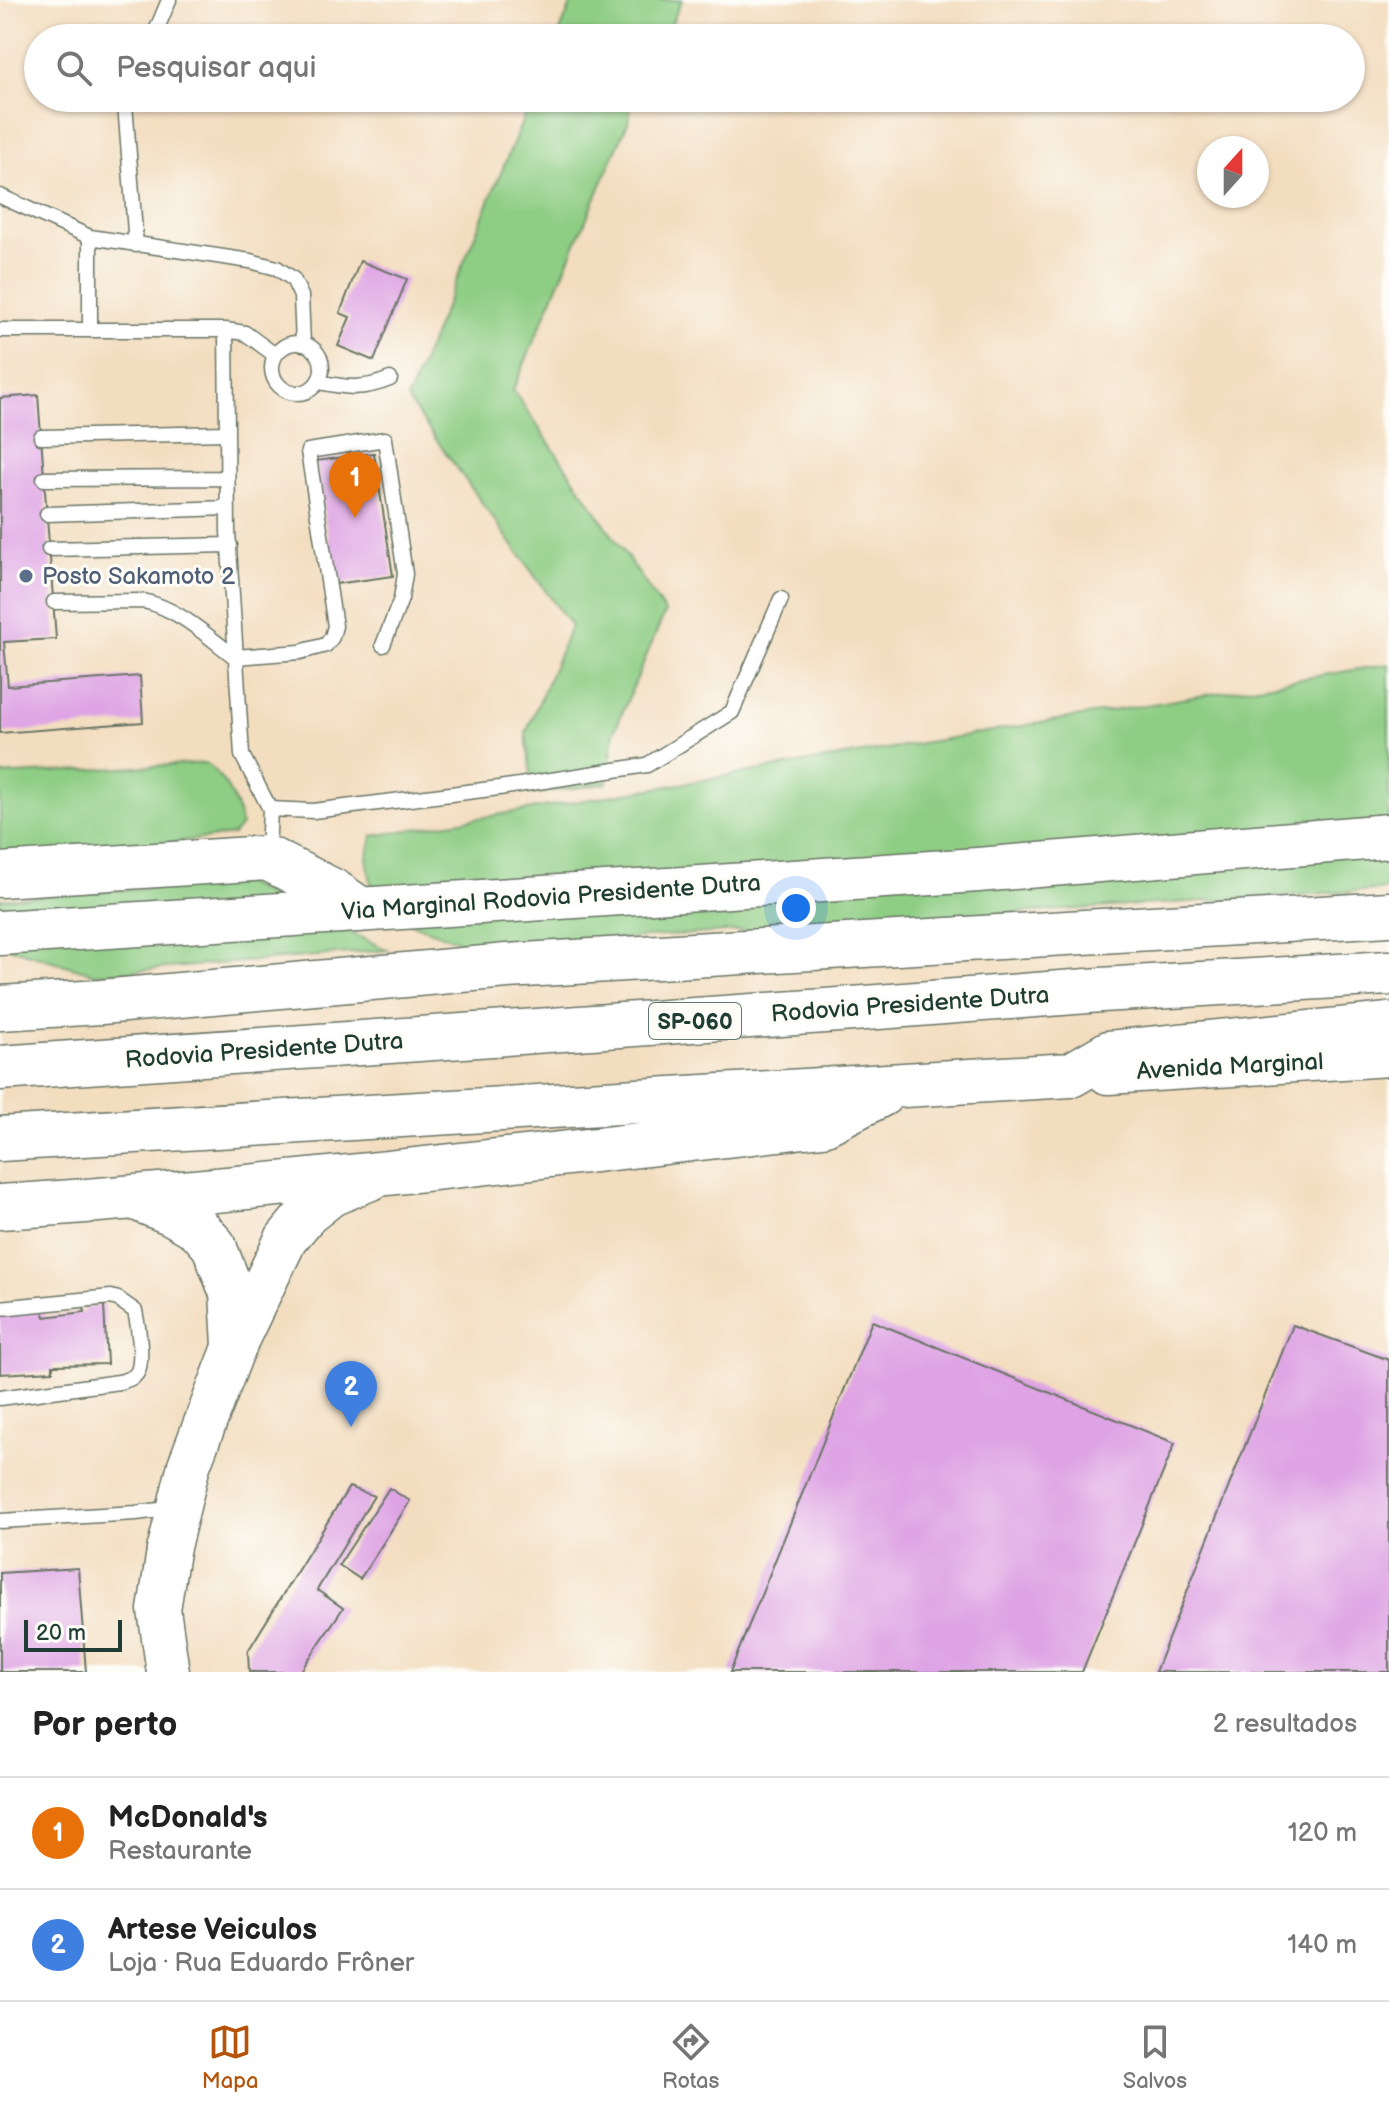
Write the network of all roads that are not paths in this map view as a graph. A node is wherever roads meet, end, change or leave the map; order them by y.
1 (169, 0) edge
2 (159, 24) edge
3 (126, 112) edge
4 (0, 196) edge
5 (90, 237) junction
6 (136, 245) junction
7 (0, 330) edge
8 (90, 330) junction
9 (226, 330) junction
10 (303, 344) junction
11 (275, 355) junction
12 (390, 379) dead end
13 (319, 382) junction
14 (227, 433) junction
15 (41, 437) dead end
16 (227, 478) junction
17 (44, 479) dead end
18 (228, 508) junction
19 (47, 514) dead end
20 (230, 545) junction
21 (49, 549) dead end
22 (781, 599) dead end
23 (54, 602) dead end
24 (383, 645) dead end
25 (235, 657) junction
26 (270, 809) junction
27 (1389, 836) edge
28 (267, 858) junction
29 (0, 875) edge
30 (361, 910) junction
31 (1389, 914) edge
32 (0, 933) edge
33 (1389, 973) edge
34 (0, 1008) edge
35 (1389, 1025) edge
36 (1389, 1055) edge
37 (0, 1068) edge
38 (1071, 1075) junction
39 (897, 1086) junction
40 (0, 1139) edge
41 (382, 1174) junction
42 (136, 1198) junction
43 (0, 1207) edge
44 (0, 1308) edge
45 (235, 1345) junction
46 (0, 1398) edge
47 (178, 1507) junction
48 (0, 1521) edge
49 (168, 1669) edge

1 - 2 lane
3 - 6 lane
4 - 5 lane
5 - 6 lane
5 - 8 lane
6 - 10 lane
7 - 8 lane
8 - 9 lane
9 - 11 lane
9 - 14 lane
10 - 11 lane
10 - 13 lane
11 - 13 lane
12 - 13 lane
14 - 15 lane
14 - 16 lane
16 - 17 lane
16 - 18 lane
18 - 19 lane
18 - 20 lane
20 - 21 lane
20 - 25 lane
22 - 26 lane
23 - 25 lane
24 - 25 lane
25 - 26 lane
26 - 28 lane
27 - 30 highway, Via Marginal Rodovia Presidente Dutra
28 - 29 highway
28 - 30 highway
30 - 32 highway, Via Marginal Rodovia Presidente Dutra
31 - 34 highway
33 - 37 highway, Rodovia Presidente Dutra / SP-060
35 - 38 highway
36 - 38 main road, Avenida Marginal
38 - 39 highway
39 - 40 highway
39 - 41 highway
41 - 42 highway
41 - 45 main road
42 - 43 highway
42 - 45 highway
44 - 46 lane
45 - 47 main road
47 - 48 lane
47 - 49 main road

